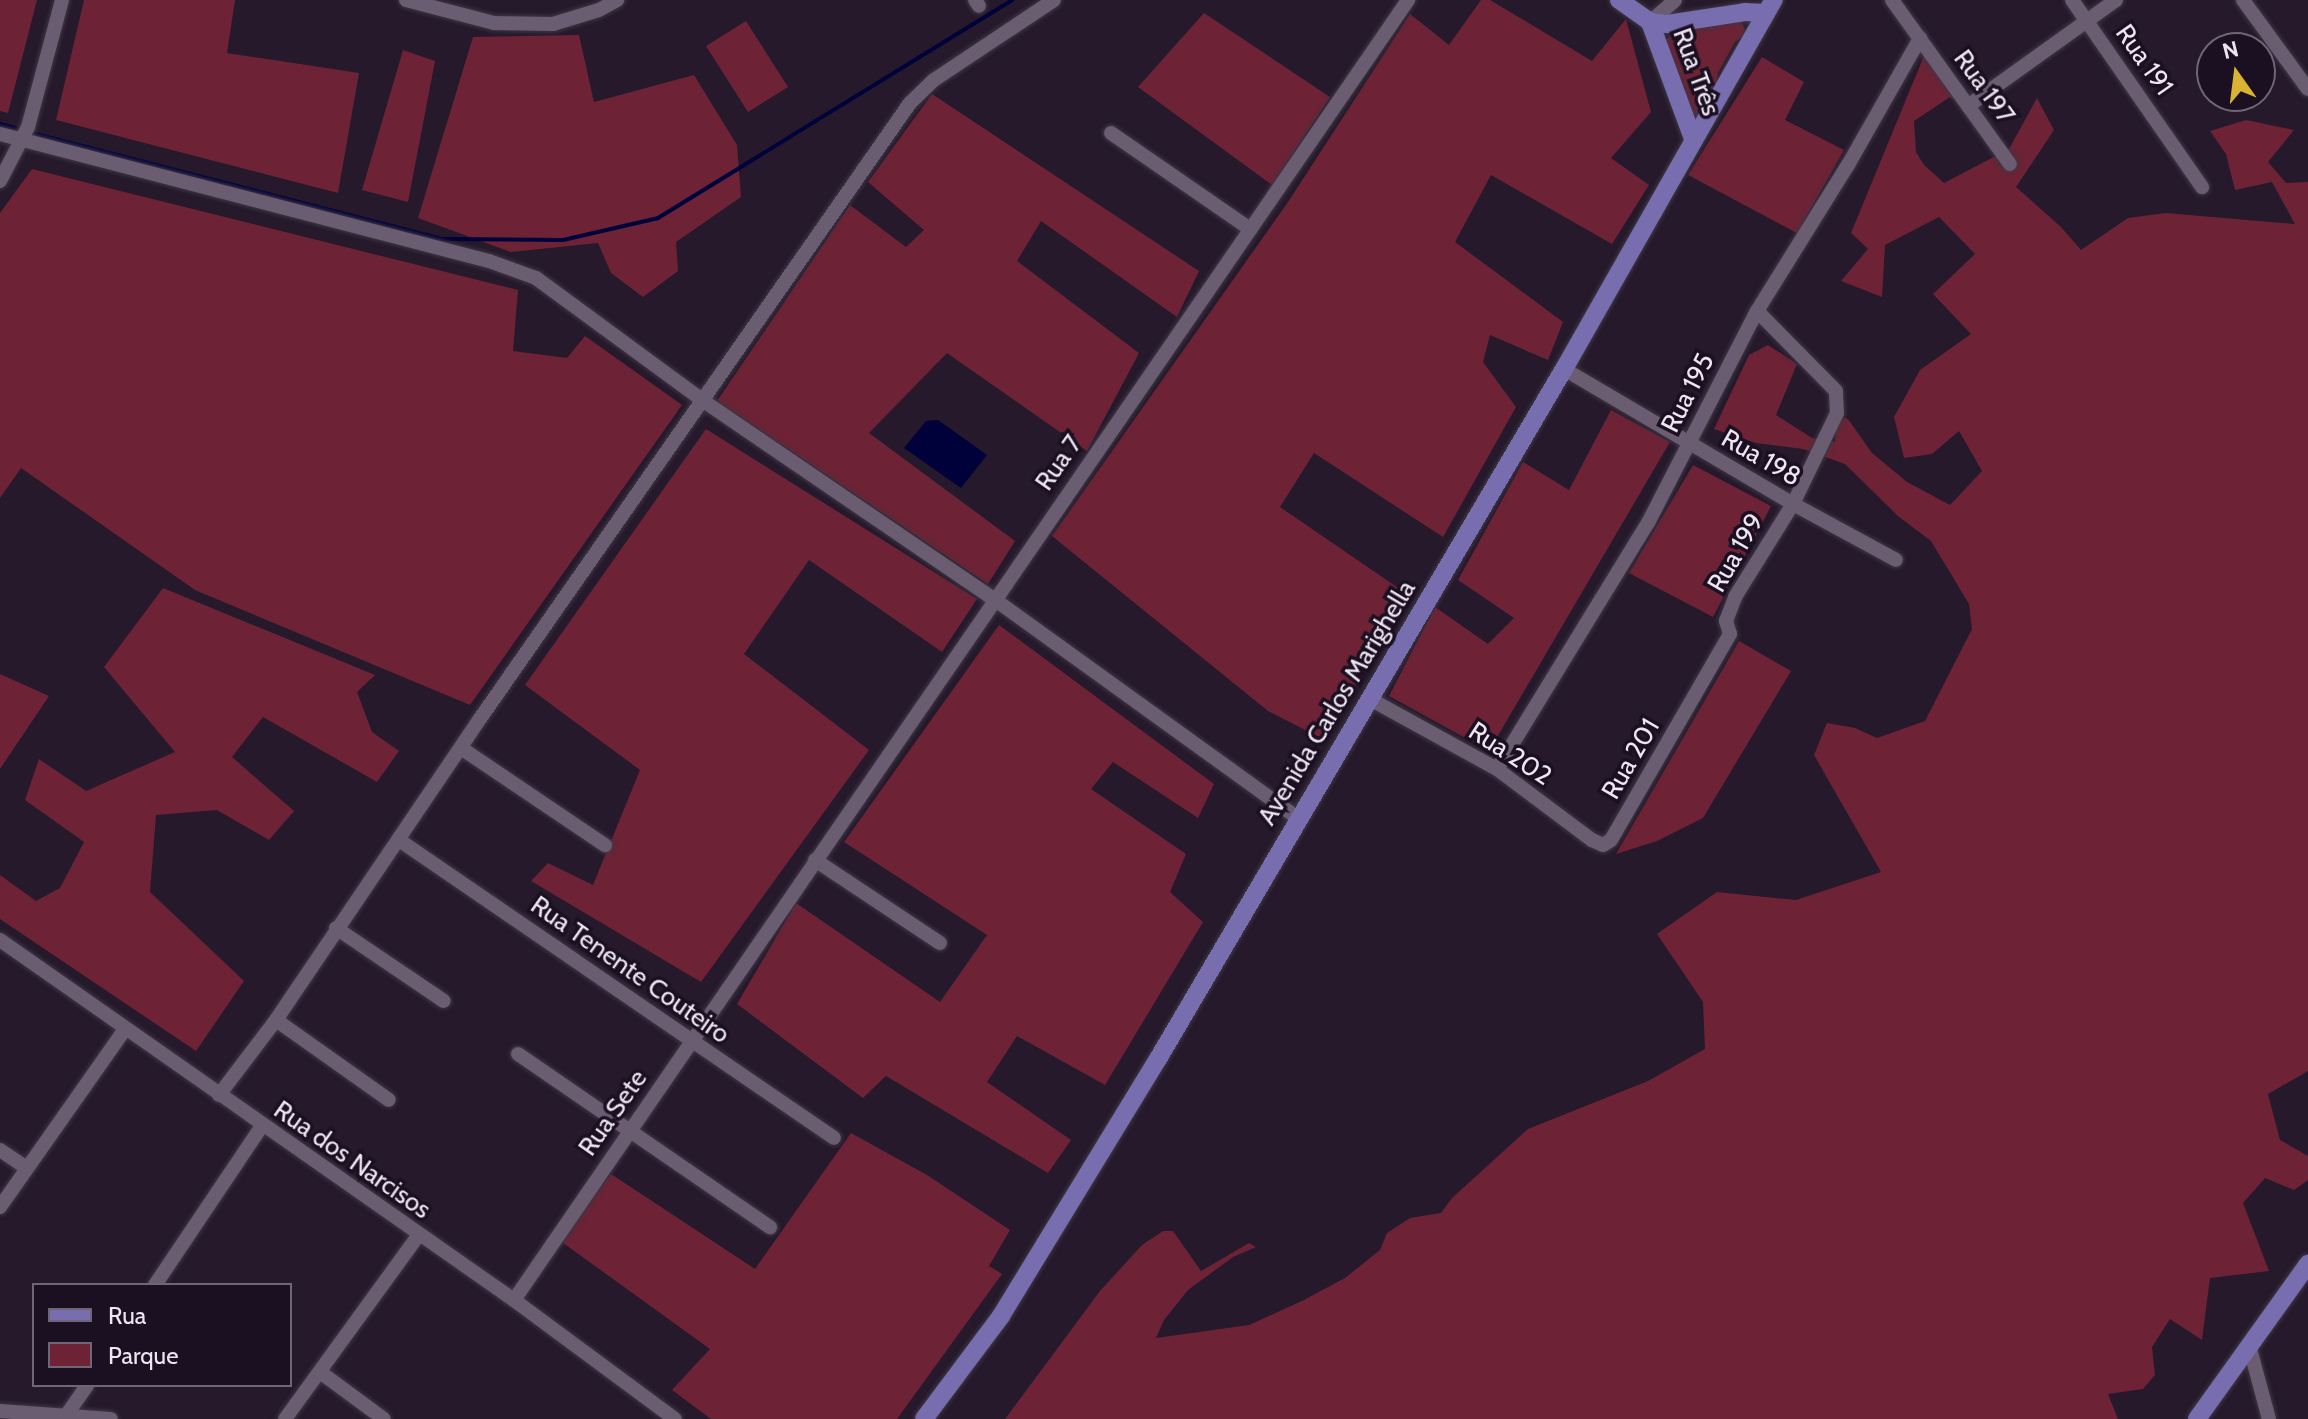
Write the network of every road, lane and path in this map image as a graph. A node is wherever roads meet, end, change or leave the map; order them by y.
1 (62, 0) edge
2 (406, 0) edge
3 (617, 0) edge
4 (1054, 0) edge
5 (1408, 0) edge
6 (1619, 0) edge
7 (1892, 0) edge
8 (2072, 0) edge
9 (2116, 0) edge
10 (2243, 0) edge
11 (1673, 1) edge
12 (1764, 4) edge
13 (2088, 21) junction
14 (1650, 22) junction
15 (1920, 38) junction
16 (2308, 89) edge
17 (1968, 106) junction
18 (1111, 133) dead end
19 (0, 134) edge
20 (1693, 139) junction
21 (23, 140) junction
22 (2010, 164) dead end
23 (0, 181) edge
24 (2202, 187) dead end
25 (1250, 229) junction
26 (1757, 311) junction
27 (1564, 369) junction
28 (702, 400) junction
29 (1689, 444) junction
30 (1793, 504) junction
31 (1896, 560) dead end
32 (994, 599) junction
33 (1370, 699) junction
34 (1686, 711) joint
35 (461, 748) junction
36 (1497, 769) junction
37 (1298, 818) junction
38 (1617, 830) joint
39 (399, 840) junction
40 (605, 845) dead end
41 (815, 860) junction
42 (336, 928) junction
43 (0, 940) edge
44 (940, 943) dead end
45 (750, 953) joint
46 (444, 1001) dead end
47 (276, 1020) junction
48 (125, 1029) junction
49 (691, 1042) junction
50 (518, 1054) dead end
51 (219, 1095) junction
52 (389, 1100) dead end
53 (262, 1126) junction
54 (629, 1132) junction
55 (834, 1138) dead end
56 (0, 1150) edge
57 (27, 1168) junction
58 (0, 1207) edge
59 (770, 1227) dead end
60 (418, 1236) junction
61 (2308, 1264) edge
62 (156, 1283) edge
63 (514, 1300) junction
64 (2249, 1345) junction
65 (320, 1372) junction
66 (86, 1387) edge
67 (0, 1411) edge
68 (65, 1417) junction
69 (111, 1419) edge
70 (285, 1419) edge
71 (384, 1419) edge
72 (675, 1419) edge
73 (924, 1419) edge
74 (2197, 1419) edge
75 (2269, 1419) edge

1 - 21 street
2 - 3 street
4 - 28 street
5 - 25 street, Rua 7
6 - 14 main road, Rua Três
7 - 15 street, Rua 197
8 - 13 street, Rua 191
9 - 13 street
10 - 16 street
11 - 14 street
12 - 14 main road, Rua Três
12 - 20 main road, Avenida Carlos Marighella
13 - 17 street
13 - 24 street, Rua 191
14 - 20 main road, Rua Três
15 - 17 street, Rua 197
15 - 26 street, Rua 195
17 - 22 street, Rua 197
18 - 25 street
19 - 21 street
20 - 27 main road, Avenida Carlos Marighella
21 - 23 street
21 - 28 street
25 - 32 street, Rua 7
26 - 29 street, Rua 195
26 - 30 street
27 - 29 street, Rua 198
27 - 33 main road, Avenida Carlos Marighella
28 - 32 street
28 - 35 street
29 - 30 street, Rua 198
29 - 36 street, Rua 195
30 - 31 street, Rua 198
30 - 34 street, Rua 199
32 - 37 street
32 - 41 street, Rua 7
33 - 36 street, Rua 202
33 - 37 main road, Avenida Carlos Marighella
34 - 38 street, Rua 201
35 - 39 street
35 - 40 street
36 - 38 street, Rua 202
37 - 73 main road, Avenida Carlos Marighella
39 - 42 street
39 - 49 street, Rua Tenente Couteiro
41 - 44 street
41 - 45 street, Rua 7
42 - 46 street
42 - 47 street
43 - 48 street, Rua dos Narcisos
45 - 49 street, Rua Sete
47 - 51 street
47 - 52 street
48 - 51 street, Rua dos Narcisos
48 - 57 street
49 - 54 street, Rua Sete
49 - 55 street, Rua Tenente Couteiro
50 - 54 street
51 - 53 street, Rua dos Narcisos
53 - 60 street, Rua dos Narcisos
53 - 62 street
54 - 59 street
54 - 63 street, Rua Sete
56 - 57 street
57 - 58 street
60 - 63 street, Rua dos Narcisos
60 - 65 street
61 - 64 main road
63 - 72 street, Rua dos Narcisos
64 - 74 main road
64 - 75 street
65 - 70 street
65 - 71 street
66 - 68 street
67 - 68 street
68 - 69 street

